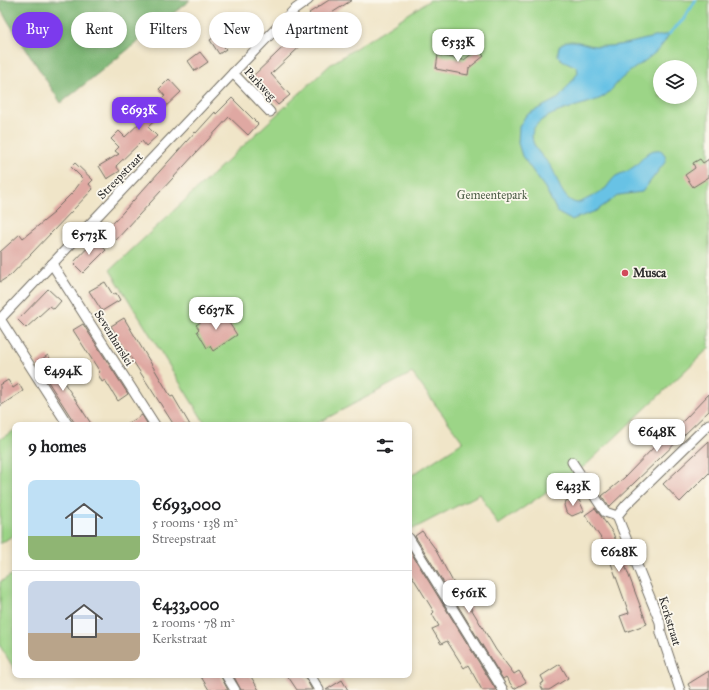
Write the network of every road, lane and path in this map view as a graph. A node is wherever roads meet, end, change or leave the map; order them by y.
1 (308, 0) edge
2 (233, 73) junction
3 (270, 112) dead end
4 (52, 264) junction
5 (0, 319) edge
6 (66, 422) edge
7 (152, 422) edge
8 (709, 424) edge
9 (572, 462) dead end
10 (617, 516) junction
11 (412, 543) edge
12 (228, 678) edge
13 (312, 678) edge
14 (235, 690) edge
15 (319, 690) edge
16 (504, 690) edge
17 (680, 690) edge

1 - 2 street, Streepstraat
2 - 3 street, Parkweg
2 - 4 street, Streepstraat
4 - 5 street, Streepstraat
4 - 7 street, Sevenhanslei
5 - 6 street
8 - 10 street
9 - 10 street
10 - 17 street, Kerkstraat
11 - 16 street
12 - 14 street
13 - 15 street

